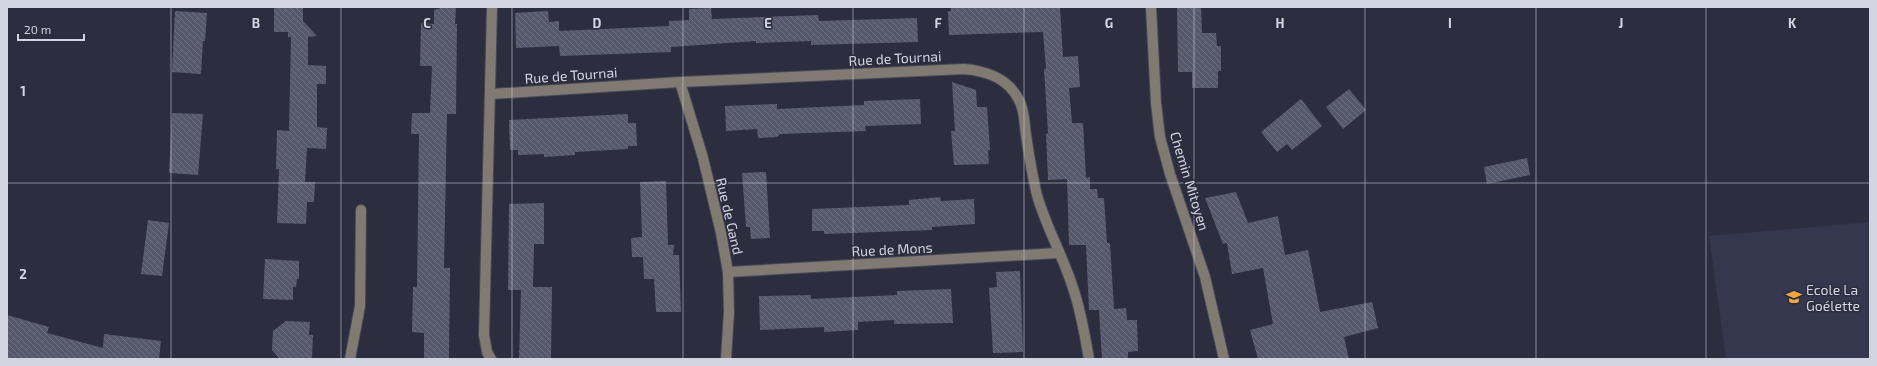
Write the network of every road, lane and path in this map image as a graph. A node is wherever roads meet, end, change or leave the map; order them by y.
1 (492, 7) edge
2 (1151, 7) edge
3 (680, 82) junction
4 (491, 94) junction
5 (361, 210) dead end
6 (1058, 253) junction
7 (728, 272) junction
8 (350, 359) edge
9 (491, 359) edge
10 (726, 359) edge
11 (1089, 359) edge
12 (1224, 359) edge

1 - 4 street
2 - 12 street, Chemin Mitoyen
3 - 4 street, Rue de Tournai
3 - 6 street, Rue de Tournai
3 - 7 street, Rue de Gand
4 - 9 street
5 - 8 street
6 - 7 street, Rue de Mons
6 - 11 street, Rue de Tournai
7 - 10 street, Rue de Gand

